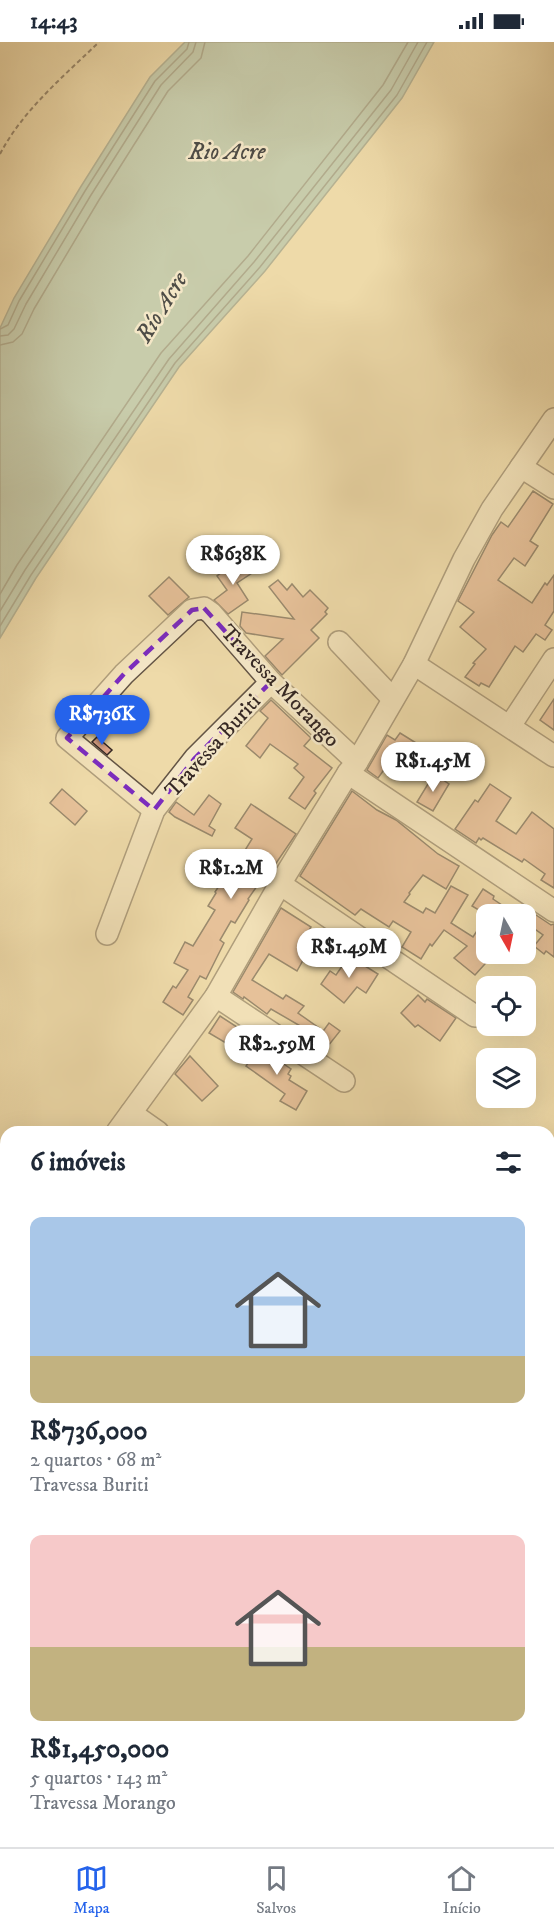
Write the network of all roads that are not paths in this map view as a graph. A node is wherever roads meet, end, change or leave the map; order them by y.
1 (554, 418) edge
2 (521, 467) junction
3 (554, 488) edge
4 (339, 642) dead end
5 (554, 659) edge
6 (414, 664) junction
7 (271, 682) junction
8 (393, 699) junction
9 (510, 726) junction
10 (67, 738) joint
11 (554, 756) edge
12 (353, 767) junction
13 (154, 810) junction
14 (280, 884) junction
15 (554, 911) edge
16 (107, 934) dead end
17 (216, 996) junction
18 (475, 1016) dead end
19 (344, 1081) dead end
20 (131, 1113) junction
21 (121, 1126) edge
22 (149, 1126) edge

1 - 2 street
2 - 3 street
2 - 6 street
4 - 8 street
5 - 9 street
6 - 8 street
6 - 9 street
7 - 10 street, Travessa Morango
7 - 12 street, Travessa Morango
7 - 13 street, Travessa Buriti
8 - 12 street
9 - 11 street
10 - 13 street, Travessa Buriti
12 - 14 street
12 - 15 street, Travessa Morango
13 - 16 street, Travessa Buriti
14 - 17 street
14 - 18 street
17 - 19 street
17 - 20 street
20 - 21 street
20 - 22 street

